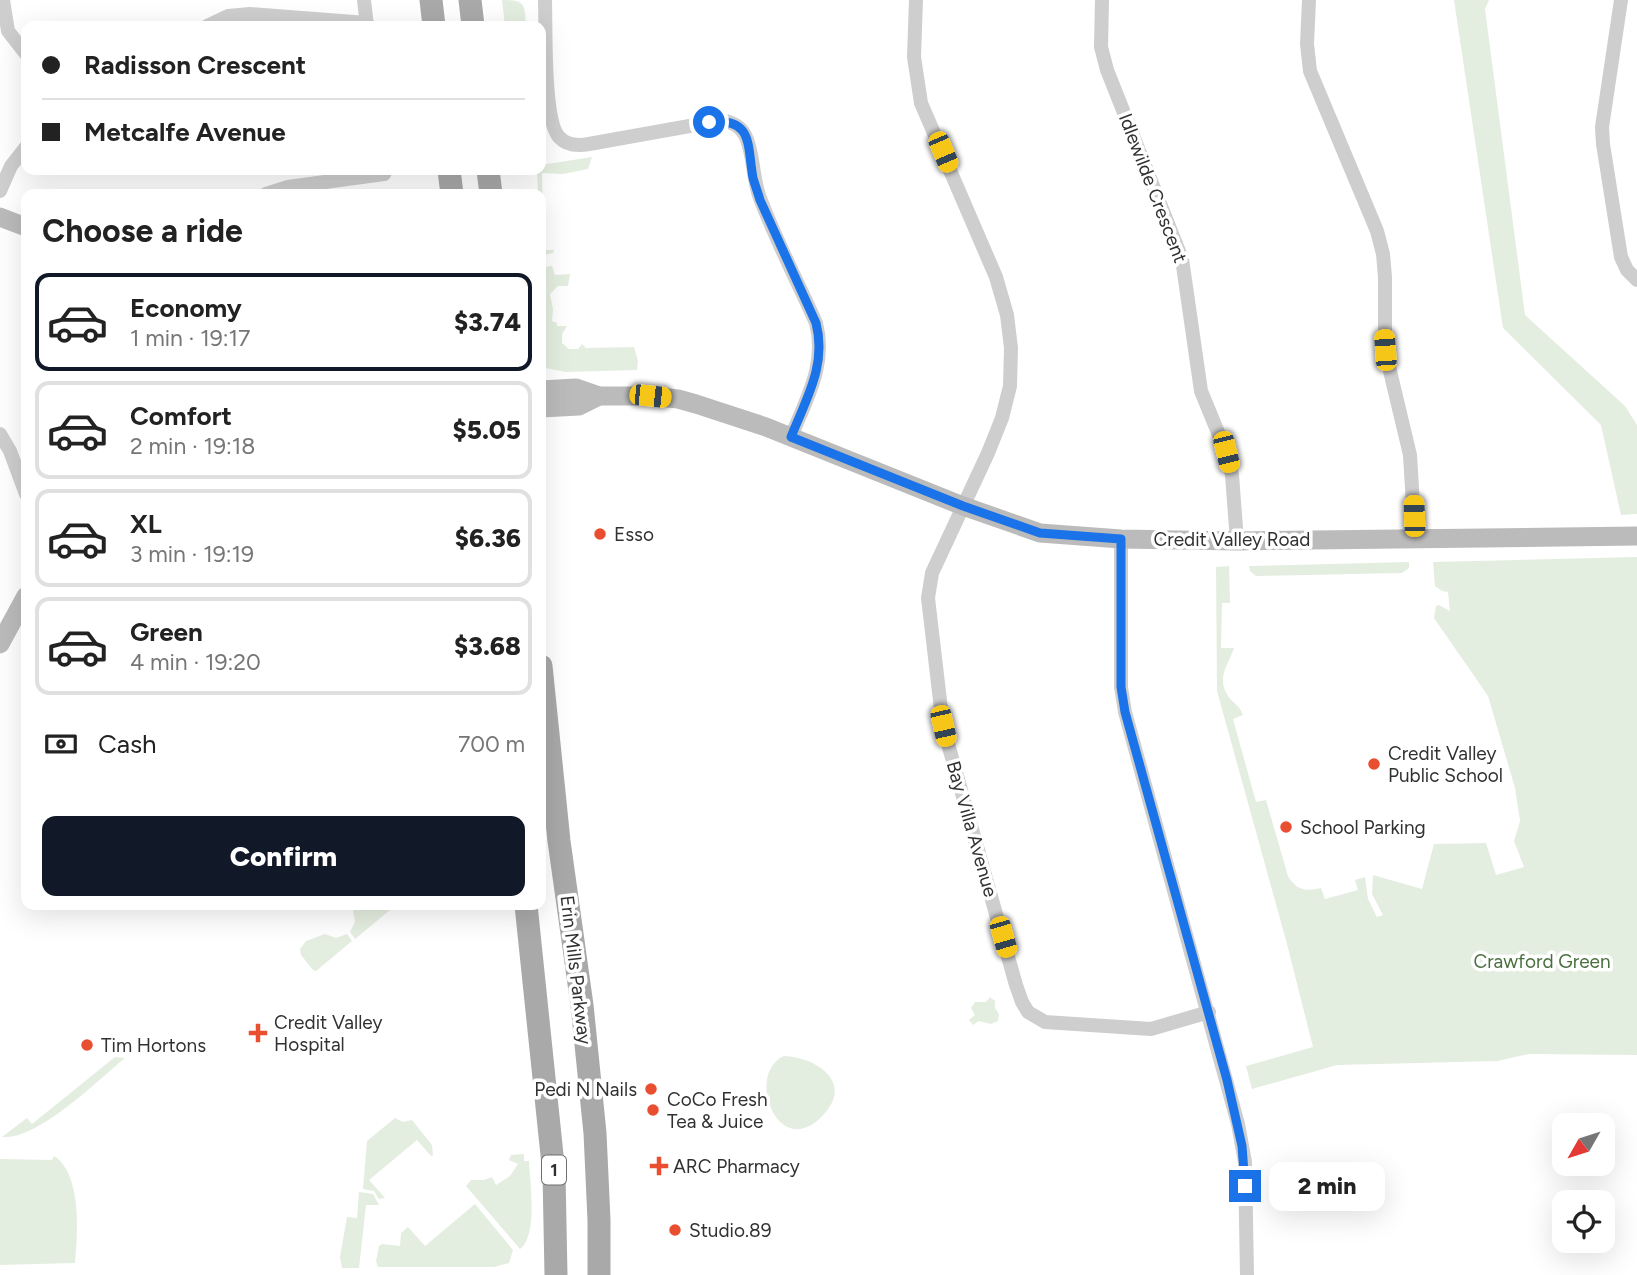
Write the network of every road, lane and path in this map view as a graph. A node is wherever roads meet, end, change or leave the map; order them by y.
1 (3, 0) edge
2 (364, 0) edge
3 (431, 0) edge
4 (470, 0) edge
5 (545, 0) edge
6 (915, 0) edge
7 (1102, 0) edge
8 (1309, 0) edge
9 (1621, 0) edge
10 (218, 21) edge
11 (332, 21) edge
12 (367, 21) edge
13 (433, 21) edge
14 (472, 21) edge
15 (546, 21) edge
16 (546, 24) edge
17 (21, 48) edge
18 (21, 153) edge
19 (377, 175) edge
20 (282, 189) edge
21 (0, 191) edge
22 (0, 217) edge
23 (21, 225) edge
24 (1637, 280) edge
25 (546, 390) edge
26 (599, 396) junction
27 (546, 408) edge
28 (0, 434) edge
29 (791, 437) junction
30 (21, 481) edge
31 (963, 506) junction
32 (1637, 536) edge
33 (1415, 537) junction
34 (1121, 539) junction
35 (1237, 541) junction
36 (21, 605) edge
37 (0, 644) edge
38 (546, 714) edge
39 (527, 910) edge
40 (1209, 1012) junction
41 (556, 1275) edge
42 (599, 1275) edge
43 (1247, 1275) edge

1 - 17 street
2 - 12 street
3 - 13 main road
4 - 14 main road
5 - 15 street
6 - 31 street, Bay Villa Avenue
7 - 35 street, Idlewilde Crescent
8 - 33 street
9 - 24 street
10 - 11 street
16 - 29 street
18 - 21 street
19 - 20 street
22 - 23 street
25 - 26 street, Credit Valley Road
26 - 27 street, Credit Valley Road
26 - 29 street, Credit Valley Road
28 - 30 street
29 - 31 street, Credit Valley Road
31 - 34 street, Credit Valley Road
31 - 40 street, Bay Villa Avenue
32 - 33 street, Credit Valley Road
33 - 35 street, Credit Valley Road
34 - 35 street, Credit Valley Road
34 - 40 street
36 - 37 street
38 - 42 main road, Erin Mills Parkway
39 - 41 main road, 1
40 - 43 street

